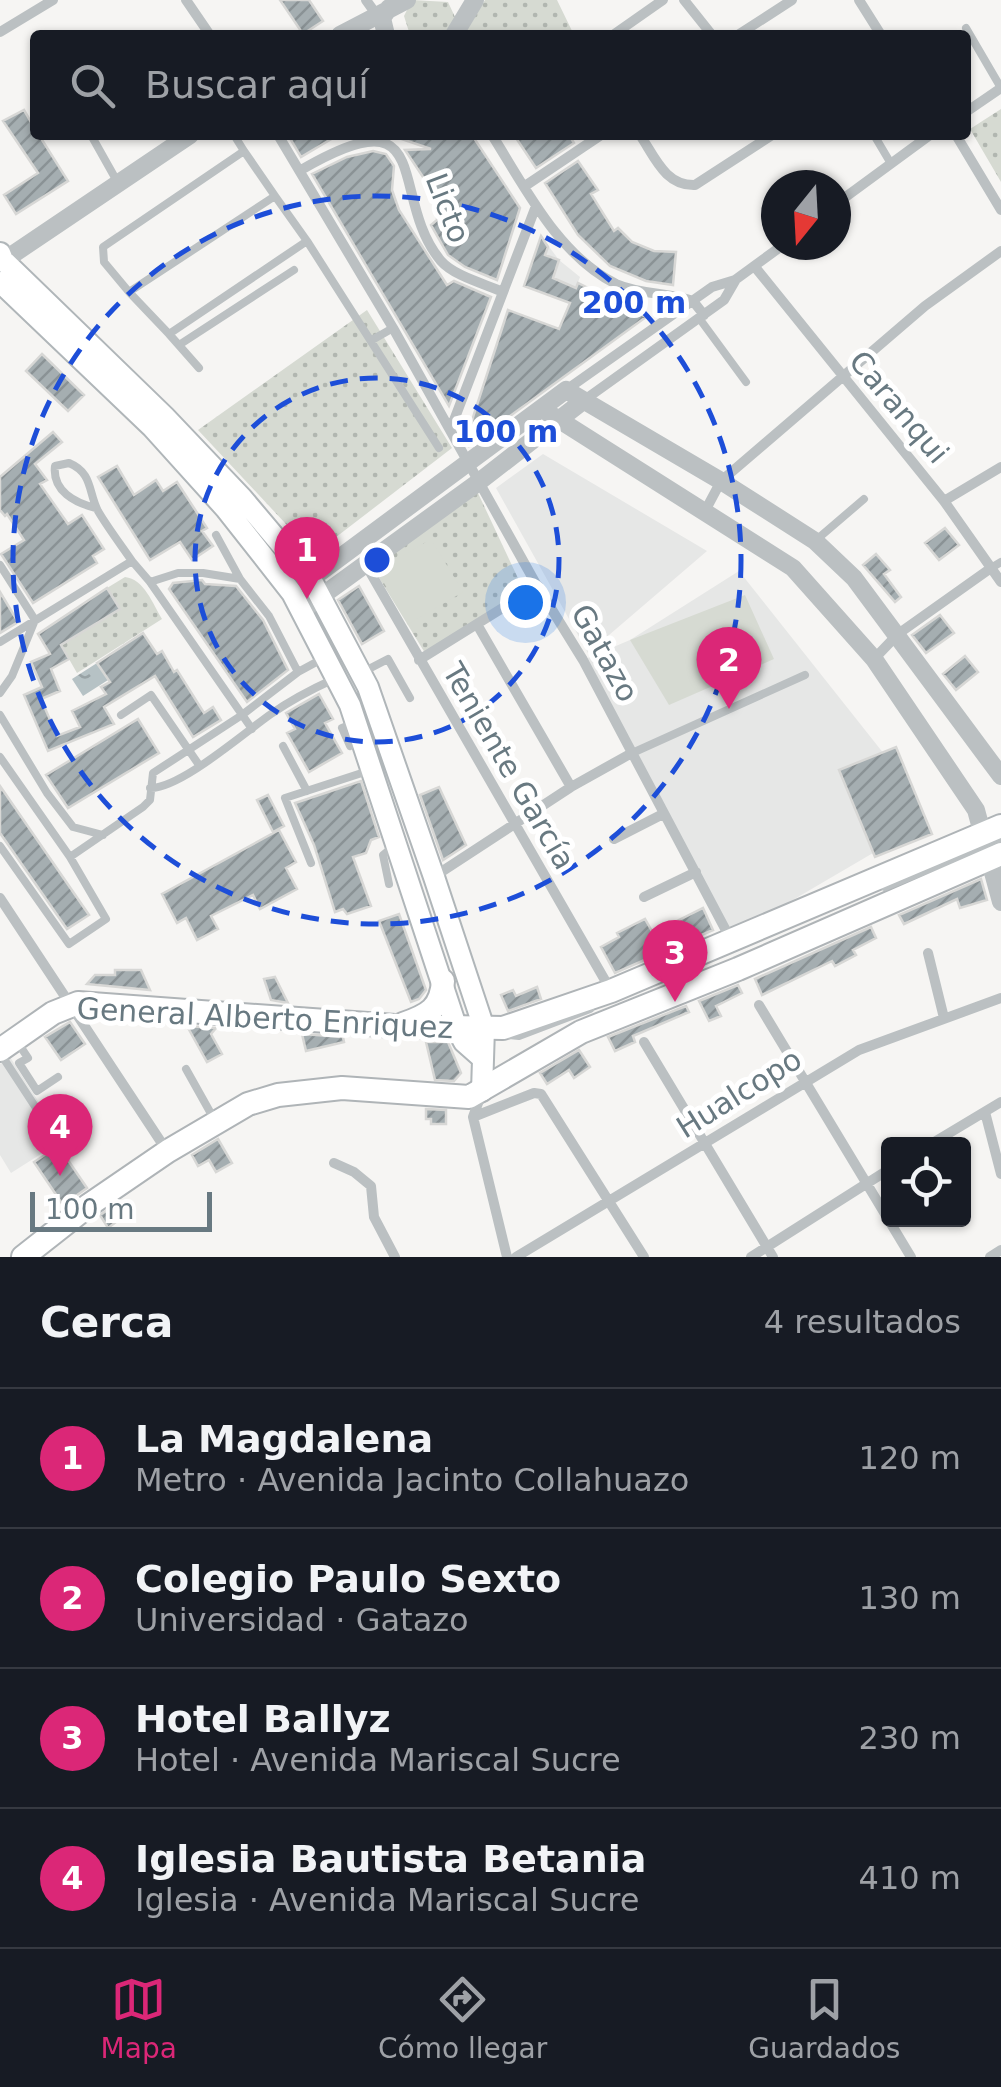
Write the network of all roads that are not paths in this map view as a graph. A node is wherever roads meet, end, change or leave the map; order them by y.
1 (53, 0) edge
2 (186, 0) edge
3 (407, 0) edge
4 (475, 0) edge
5 (663, 0) edge
6 (684, 0) edge
7 (792, 0) edge
8 (858, 0) edge
9 (377, 7) edge
10 (459, 24) edge
11 (207, 30) edge
12 (347, 30) edge
13 (619, 30) edge
14 (708, 30) edge
15 (746, 30) edge
16 (878, 30) edge
17 (0, 32) edge
18 (971, 37) edge
19 (1001, 88) edge
20 (971, 107) edge
21 (94, 140) edge
22 (182, 140) edge
23 (237, 140) edge
24 (281, 140) edge
25 (495, 140) edge
26 (593, 140) edge
27 (643, 140) edge
28 (764, 140) edge
29 (877, 140) edge
30 (919, 140) edge
31 (959, 140) edge
32 (244, 151) junction
33 (890, 162) junction
34 (301, 170) junction
35 (118, 183) junction
36 (525, 186) junction
37 (851, 192) edge
38 (275, 196) junction
39 (536, 206) junction
40 (1001, 210) edge
41 (308, 241) junction
42 (1001, 251) edge
43 (1, 258) edge
44 (765, 260) edge
45 (755, 268) junction
46 (294, 270) dead end
47 (736, 280) junction
48 (0, 282) edge
49 (129, 292) junction
50 (503, 292) junction
51 (692, 301) junction
52 (701, 316) junction
53 (393, 328) junction
54 (169, 334) junction
55 (372, 340) junction
56 (179, 345) junction
57 (199, 368) dead end
58 (841, 377) junction
59 (746, 382) dead end
60 (566, 390) junction
61 (583, 400) junction
62 (542, 409) junction
63 (558, 420) junction
64 (451, 428) junction
65 (439, 448) dead end
66 (469, 461) junction
67 (1001, 466) edge
68 (480, 481) junction
69 (722, 481) junction
70 (864, 498) dead end
71 (944, 502) junction
72 (96, 508) junction
73 (705, 511) junction
74 (216, 535) dead end
75 (815, 541) junction
76 (132, 561) junction
77 (0, 565) edge
78 (366, 565) junction
79 (996, 565) edge
80 (4, 575) edge
81 (240, 579) junction
82 (150, 582) junction
83 (1001, 582) edge
84 (538, 586) junction
85 (316, 590) junction
86 (297, 602) junction
87 (35, 620) junction
88 (478, 626) junction
89 (898, 634) junction
90 (0, 642) edge
91 (347, 648) junction
92 (419, 660) junction
93 (874, 660) junction
94 (329, 665) junction
95 (361, 673) junction
96 (295, 675) junction
97 (805, 675) dead end
98 (0, 692) edge
99 (302, 694) junction
100 (410, 698) dead end
101 (0, 715) edge
102 (242, 715) junction
103 (121, 716) dead end
104 (356, 723) junction
105 (252, 729) junction
106 (283, 746) dead end
107 (350, 746) dead end
108 (189, 750) junction
109 (630, 754) junction
110 (0, 758) edge
111 (200, 766) junction
112 (372, 770) junction
113 (1001, 776) edge
114 (572, 787) junction
115 (150, 788) junction
116 (307, 791) junction
117 (663, 814) junction
118 (514, 825) junction
119 (104, 836) junction
120 (614, 839) dead end
121 (397, 844) junction
122 (994, 845) edge
123 (0, 846) edge
124 (70, 856) junction
125 (310, 864) dead end
126 (696, 872) junction
127 (434, 877) junction
128 (389, 884) dead end
129 (878, 890) dead end
130 (644, 897) dead end
131 (0, 898) edge
132 (860, 898) dead end
133 (1001, 902) edge
134 (731, 940) junction
135 (928, 952) dead end
136 (442, 981) junction
137 (611, 991) junction
138 (1001, 998) edge
139 (70, 1004) junction
140 (759, 1005) dead end
141 (944, 1018) junction
142 (395, 1026) junction
143 (484, 1028) junction
144 (457, 1029) junction
145 (644, 1042) dead end
146 (5, 1047) edge
147 (186, 1069) dead end
148 (482, 1075) junction
149 (58, 1077) dead end
150 (804, 1081) junction
151 (1001, 1102) edge
152 (985, 1112) junction
153 (474, 1117) junction
154 (215, 1122) junction
155 (943, 1137) edge
156 (59, 1143) dead end
157 (706, 1144) junction
158 (166, 1149) junction
159 (334, 1163) dead end
160 (881, 1174) edge
161 (1001, 1174) edge
162 (866, 1184) junction
163 (610, 1202) junction
164 (1001, 1250) edge
165 (770, 1252) edge
166 (14, 1257) edge
167 (24, 1257) edge
168 (395, 1257) edge
169 (507, 1257) edge
170 (516, 1257) edge
171 (644, 1257) edge
172 (751, 1257) edge
173 (910, 1257) edge
174 (990, 1257) edge

1 - 17 street
2 - 11 street
3 - 9 street
4 - 10 street
5 - 13 street
6 - 14 street
7 - 15 street
8 - 16 street
9 - 12 street
18 - 19 lane
19 - 20 street
21 - 35 lane
22 - 35 street
23 - 32 lane
24 - 34 street, Gatazo
25 - 36 street
26 - 36 street
27 - 28 street
29 - 33 lane
30 - 33 street
31 - 40 street
32 - 38 lane
32 - 49 lane
33 - 37 street
34 - 50 street, Licto
34 - 53 street, Gatazo
35 - 43 street
36 - 39 street
38 - 41 lane
38 - 49 lane
39 - 50 street
39 - 51 street
41 - 54 lane
41 - 55 lane
42 - 58 street
43 - 85 main road
44 - 45 street
45 - 47 street
45 - 58 street, Caranqui
46 - 56 lane
47 - 51 street
47 - 52 street
48 - 86 main road
49 - 54 lane
50 - 64 street
51 - 52 street
51 - 60 street
52 - 59 lane
52 - 61 street
53 - 55 lane
53 - 64 street, Gatazo
54 - 56 lane
55 - 65 lane
56 - 57 lane
58 - 69 street
58 - 71 street, Caranqui
60 - 61 street
60 - 62 street
61 - 63 street
61 - 69 street
62 - 63 street
62 - 66 street
63 - 68 street
63 - 73 street
64 - 66 street, Gatazo
66 - 68 street, Gatazo
66 - 85 street
67 - 71 street
68 - 78 street
68 - 84 street, Gatazo
69 - 73 street
69 - 75 street
70 - 75 lane
71 - 79 street, Caranqui
72 - 72 lane
72 - 76 lane
73 - 93 street
74 - 81 lane
75 - 89 street
76 - 82 lane
76 - 87 lane
77 - 80 lane
78 - 85 street
78 - 92 street, Teniente García
79 - 83 street, Caranqui
79 - 89 street
80 - 87 lane
81 - 82 lane
81 - 96 lane
82 - 102 lane
84 - 88 street
84 - 109 street, Gatazo
85 - 86 street
85 - 91 main road
86 - 94 main road
87 - 90 lane
87 - 98 lane
88 - 92 street
88 - 114 street
89 - 93 street
89 - 113 street
91 - 94 main road
91 - 95 main road
92 - 118 street, Teniente García
93 - 122 street
94 - 96 lane
94 - 99 lane
94 - 104 main road
95 - 100 lane
95 - 127 main road
96 - 99 lane
96 - 102 lane
97 - 109 lane
99 - 105 lane
101 - 119 lane
102 - 105 lane
102 - 108 lane
103 - 108 lane
104 - 107 lane
104 - 112 main road
105 - 111 lane
106 - 116 lane
108 - 111 lane
108 - 115 lane
109 - 114 street
109 - 117 street, Gatazo
110 - 124 lane
111 - 115 lane
112 - 116 lane
112 - 121 main road
114 - 118 street
115 - 119 lane
116 - 125 lane
117 - 120 street
117 - 126 street, Gatazo
118 - 127 street
118 - 137 street, Teniente García
119 - 124 lane
121 - 128 lane
121 - 136 main road
122 - 129 lane
122 - 133 street
122 - 134 main road, General Alberto Enriquez
122 - 148 main road
123 - 124 lane
126 - 130 street
126 - 134 street, Gatazo
127 - 143 main road
131 - 139 street
132 - 143 lane
134 - 137 main road, General Alberto Enriquez
135 - 141 street
136 - 142 main road
136 - 144 main road
137 - 143 main road, General Alberto Enriquez
138 - 141 street, Hualcopo
139 - 142 main road, General Alberto Enriquez
139 - 146 main road, General Alberto Enriquez
139 - 158 street
140 - 150 street
141 - 150 street, Hualcopo
142 - 144 main road, General Alberto Enriquez
143 - 144 main road, General Alberto Enriquez
143 - 148 main road
144 - 148 main road
145 - 157 street
146 - 149 lane
146 - 156 lane
147 - 154 lane
148 - 153 street
148 - 154 main road
150 - 157 street, Hualcopo
150 - 162 street
151 - 152 street
152 - 155 street
152 - 161 street
153 - 163 street
153 - 169 street
154 - 158 main road
157 - 163 street, Hualcopo
157 - 165 street
158 - 166 lane
158 - 167 main road
159 - 168 street
160 - 162 street
162 - 165 street
162 - 173 street
163 - 170 street, Hualcopo
163 - 171 street
164 - 174 street
165 - 172 street

